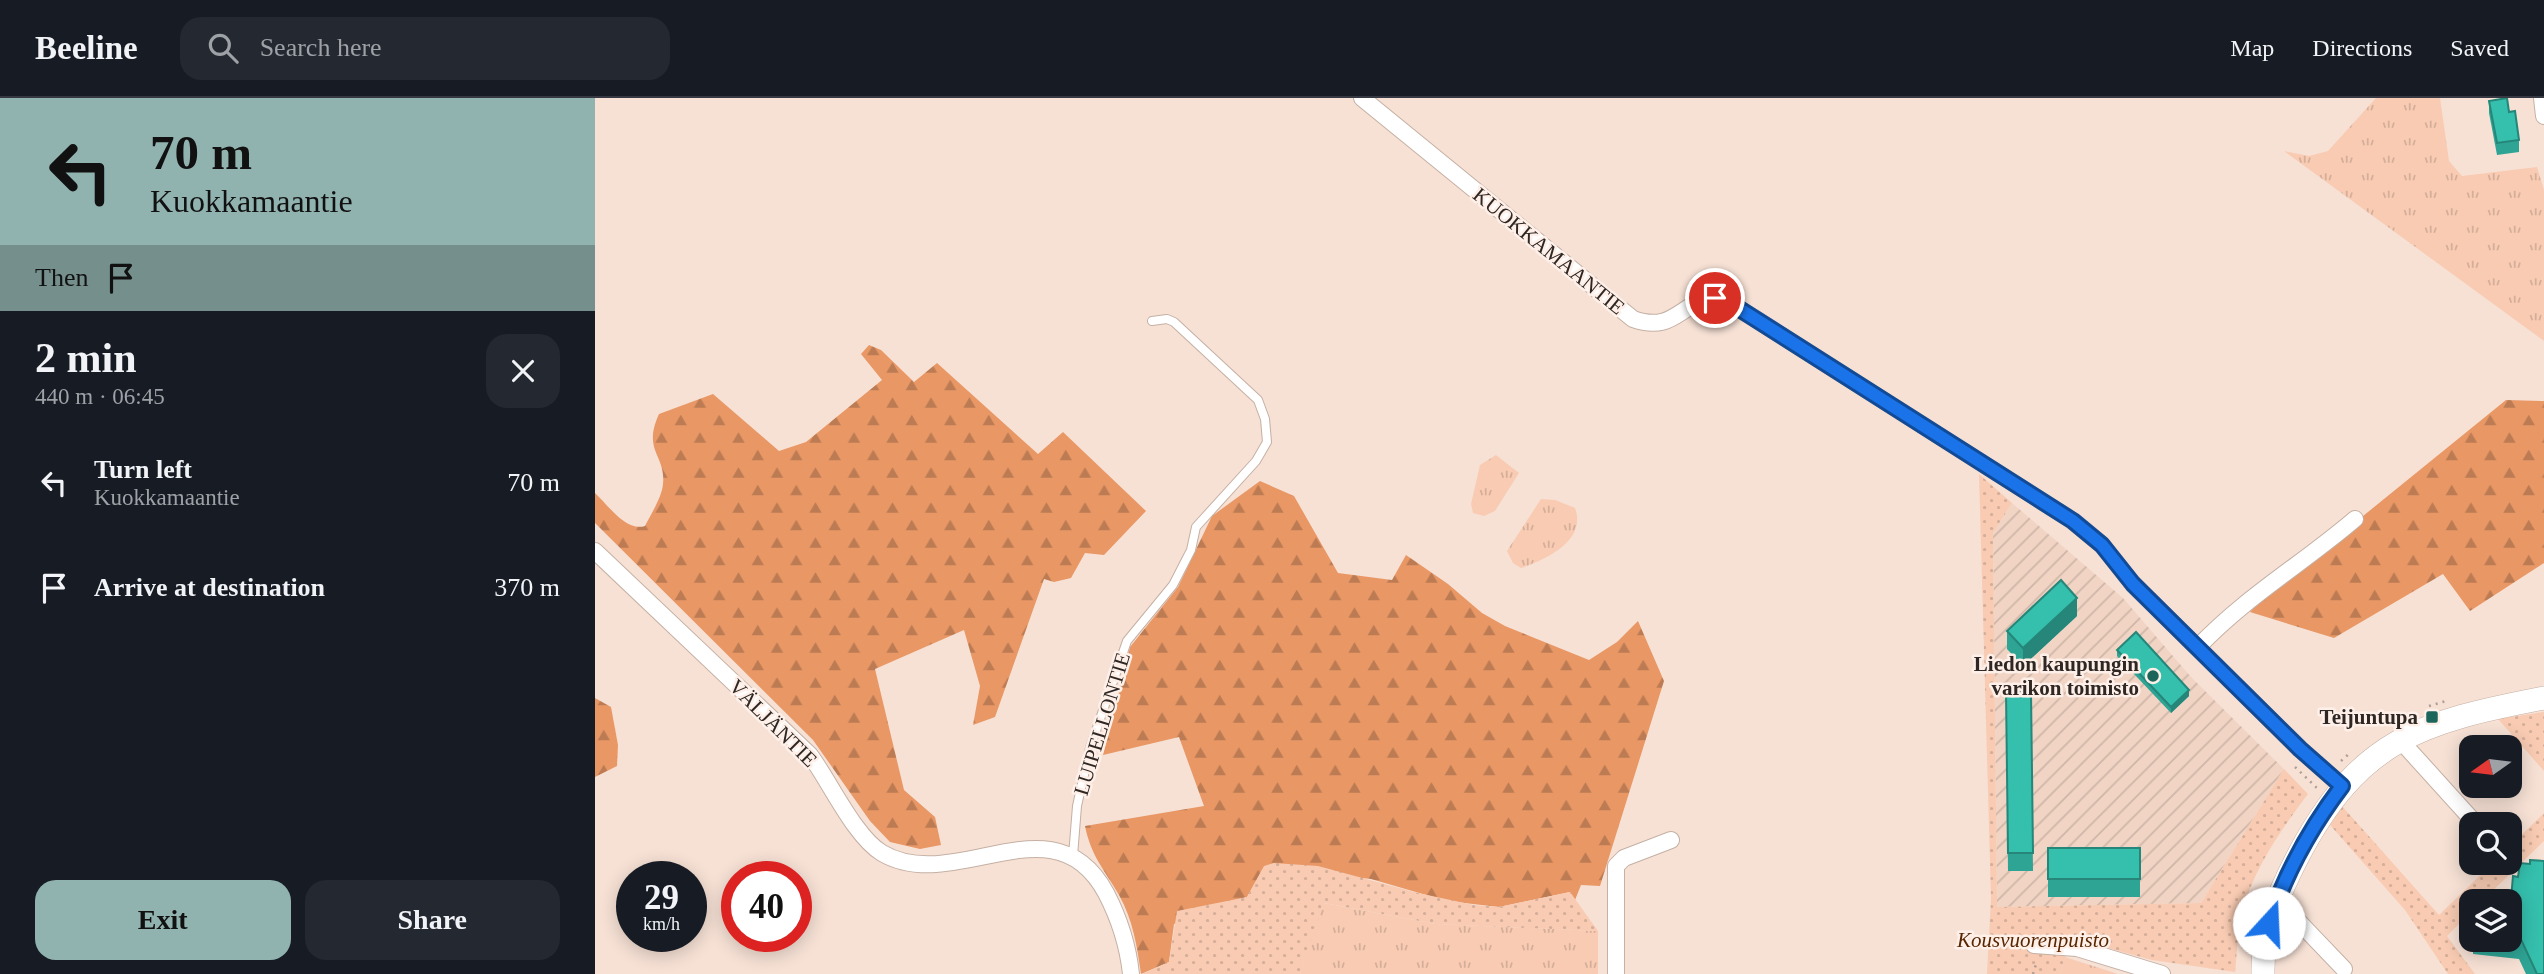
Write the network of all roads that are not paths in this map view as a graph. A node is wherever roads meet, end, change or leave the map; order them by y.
1 (1362, 98) edge
2 (2542, 98) edge
3 (2544, 116) edge
4 (1152, 321) dead end
5 (2355, 519) dead end
6 (595, 551) edge
7 (2198, 647) junction
8 (2544, 698) edge
9 (2400, 740) junction
10 (2342, 786) junction
11 (2465, 812) edge
12 (1671, 840) dead end
13 (1073, 856) junction
14 (2277, 899) junction
15 (2033, 945) dead end
16 (2344, 969) dead end
17 (1131, 974) edge
18 (1616, 974) edge
19 (2162, 974) edge
20 (2263, 974) edge

1 - 7 street, KUOKKAMAANTIE
2 - 3 street
4 - 13 lane, LUIPELLONTIE
5 - 7 street
6 - 13 street, VÄLJÄNTIE
7 - 10 street, KUOKKAMAANTIE
8 - 9 street
9 - 10 street
9 - 11 street
10 - 14 street
12 - 18 street
13 - 17 street
14 - 16 street
14 - 20 street
15 - 19 street

